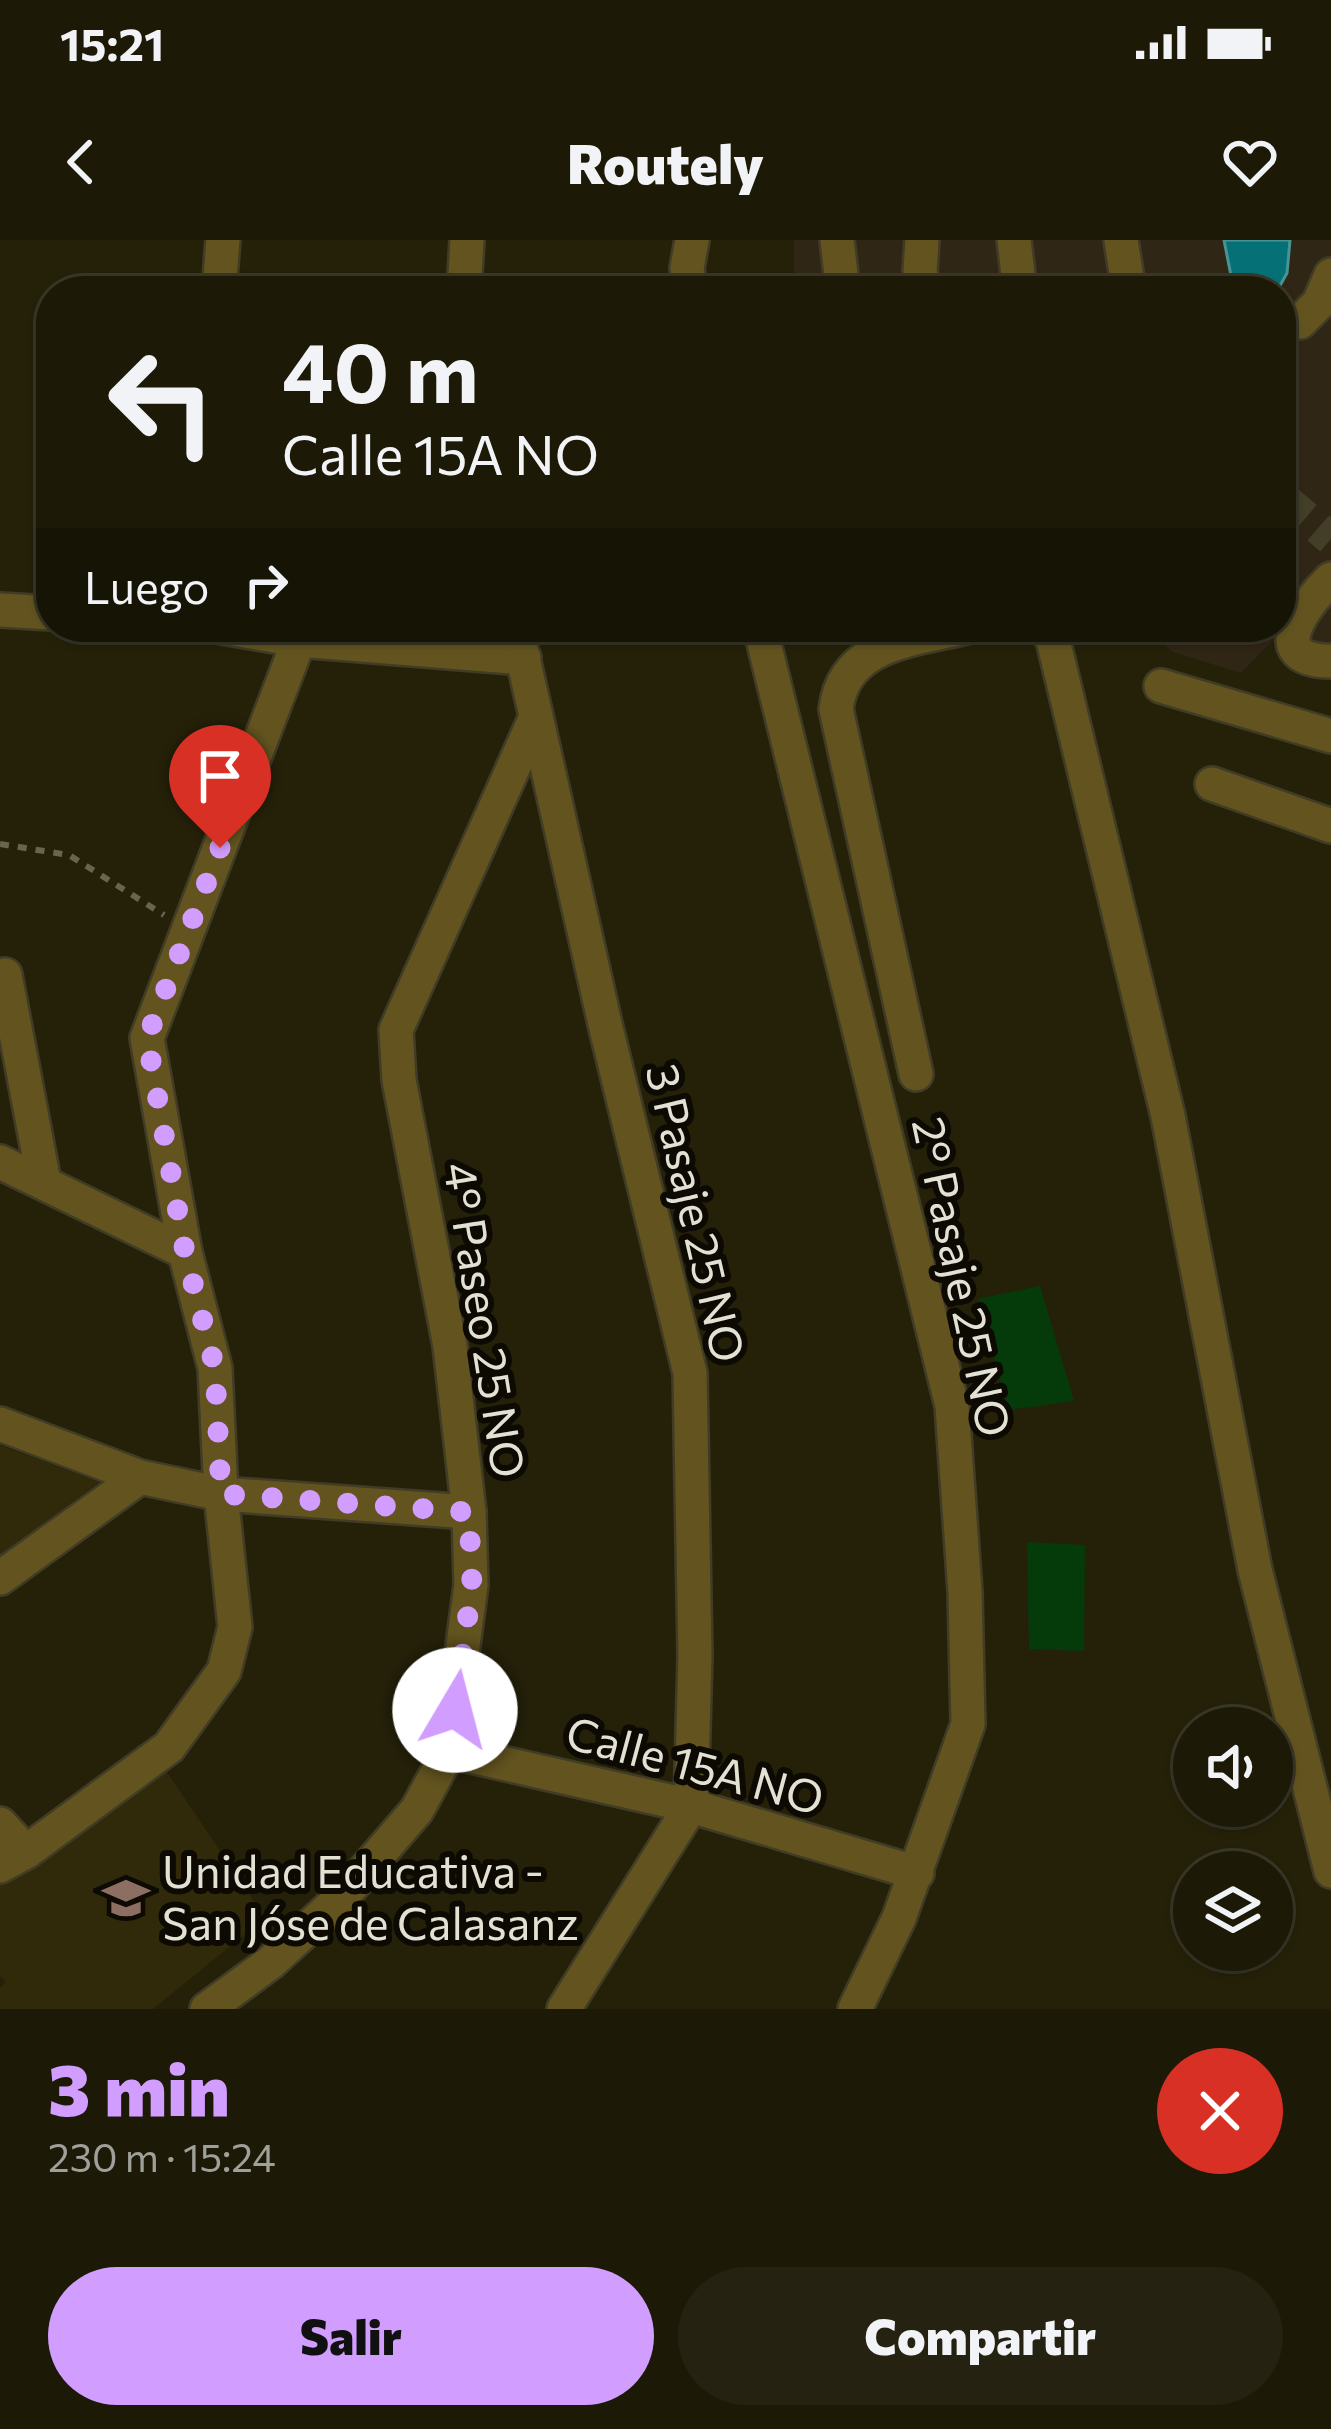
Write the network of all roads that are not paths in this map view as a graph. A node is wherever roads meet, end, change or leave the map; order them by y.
1 (224, 240) edge
2 (467, 240) edge
3 (692, 240) edge
4 (837, 240) edge
5 (922, 240) edge
6 (1015, 240) edge
7 (1120, 240) edge
8 (1331, 275) edge
9 (220, 276) edge
10 (465, 276) edge
11 (688, 276) edge
12 (841, 276) edge
13 (923, 276) edge
14 (1019, 276) edge
15 (1126, 276) edge
16 (1304, 322) edge
17 (1331, 579) edge
18 (0, 610) edge
19 (36, 612) edge
20 (1296, 619) edge
21 (298, 642) edge
22 (520, 642) edge
23 (764, 642) edge
24 (905, 642) edge
25 (1053, 642) edge
26 (1295, 642) edge
27 (1331, 661) edge
28 (1161, 686) dead end
29 (535, 719) junction
30 (1331, 736) edge
31 (1212, 784) dead end
32 (1331, 826) edge
33 (5, 975) dead end
34 (916, 1074) dead end
35 (0, 1162) edge
36 (44, 1182) junction
37 (185, 1252) junction
38 (0, 1424) edge
39 (140, 1478) junction
40 (221, 1494) junction
41 (469, 1512) junction
42 (0, 1578) edge
43 (449, 1751) junction
44 (691, 1806) junction
45 (0, 1824) edge
46 (13, 1859) edge
47 (1331, 1871) edge
48 (917, 1873) junction
49 (207, 2009) edge
50 (564, 2009) edge
51 (855, 2009) edge

1 - 9 street
2 - 10 street
3 - 11 street
4 - 12 street
5 - 13 street
6 - 14 street
7 - 15 street
8 - 16 street
17 - 20 street
18 - 19 street
21 - 37 street
22 - 29 street, 3 Pasaje 25 NO
23 - 48 street, 2° Pasaje 25 NO
24 - 34 street
25 - 47 street
26 - 27 street
28 - 30 street
29 - 41 street, 4° Paseo 25 NO
29 - 44 street, 3 Pasaje 25 NO
31 - 32 street
33 - 36 street
35 - 36 street
36 - 37 street
37 - 40 street
38 - 39 street
39 - 40 street
39 - 42 street
40 - 41 street
40 - 46 street
41 - 43 street, 4° Paseo 25 NO
43 - 44 street, Calle 15A NO
43 - 49 street, 4° Paseo 25 NO
44 - 48 street, Calle 15A NO
44 - 50 street
45 - 46 street
48 - 51 street, 2° Pasaje 25 NO

